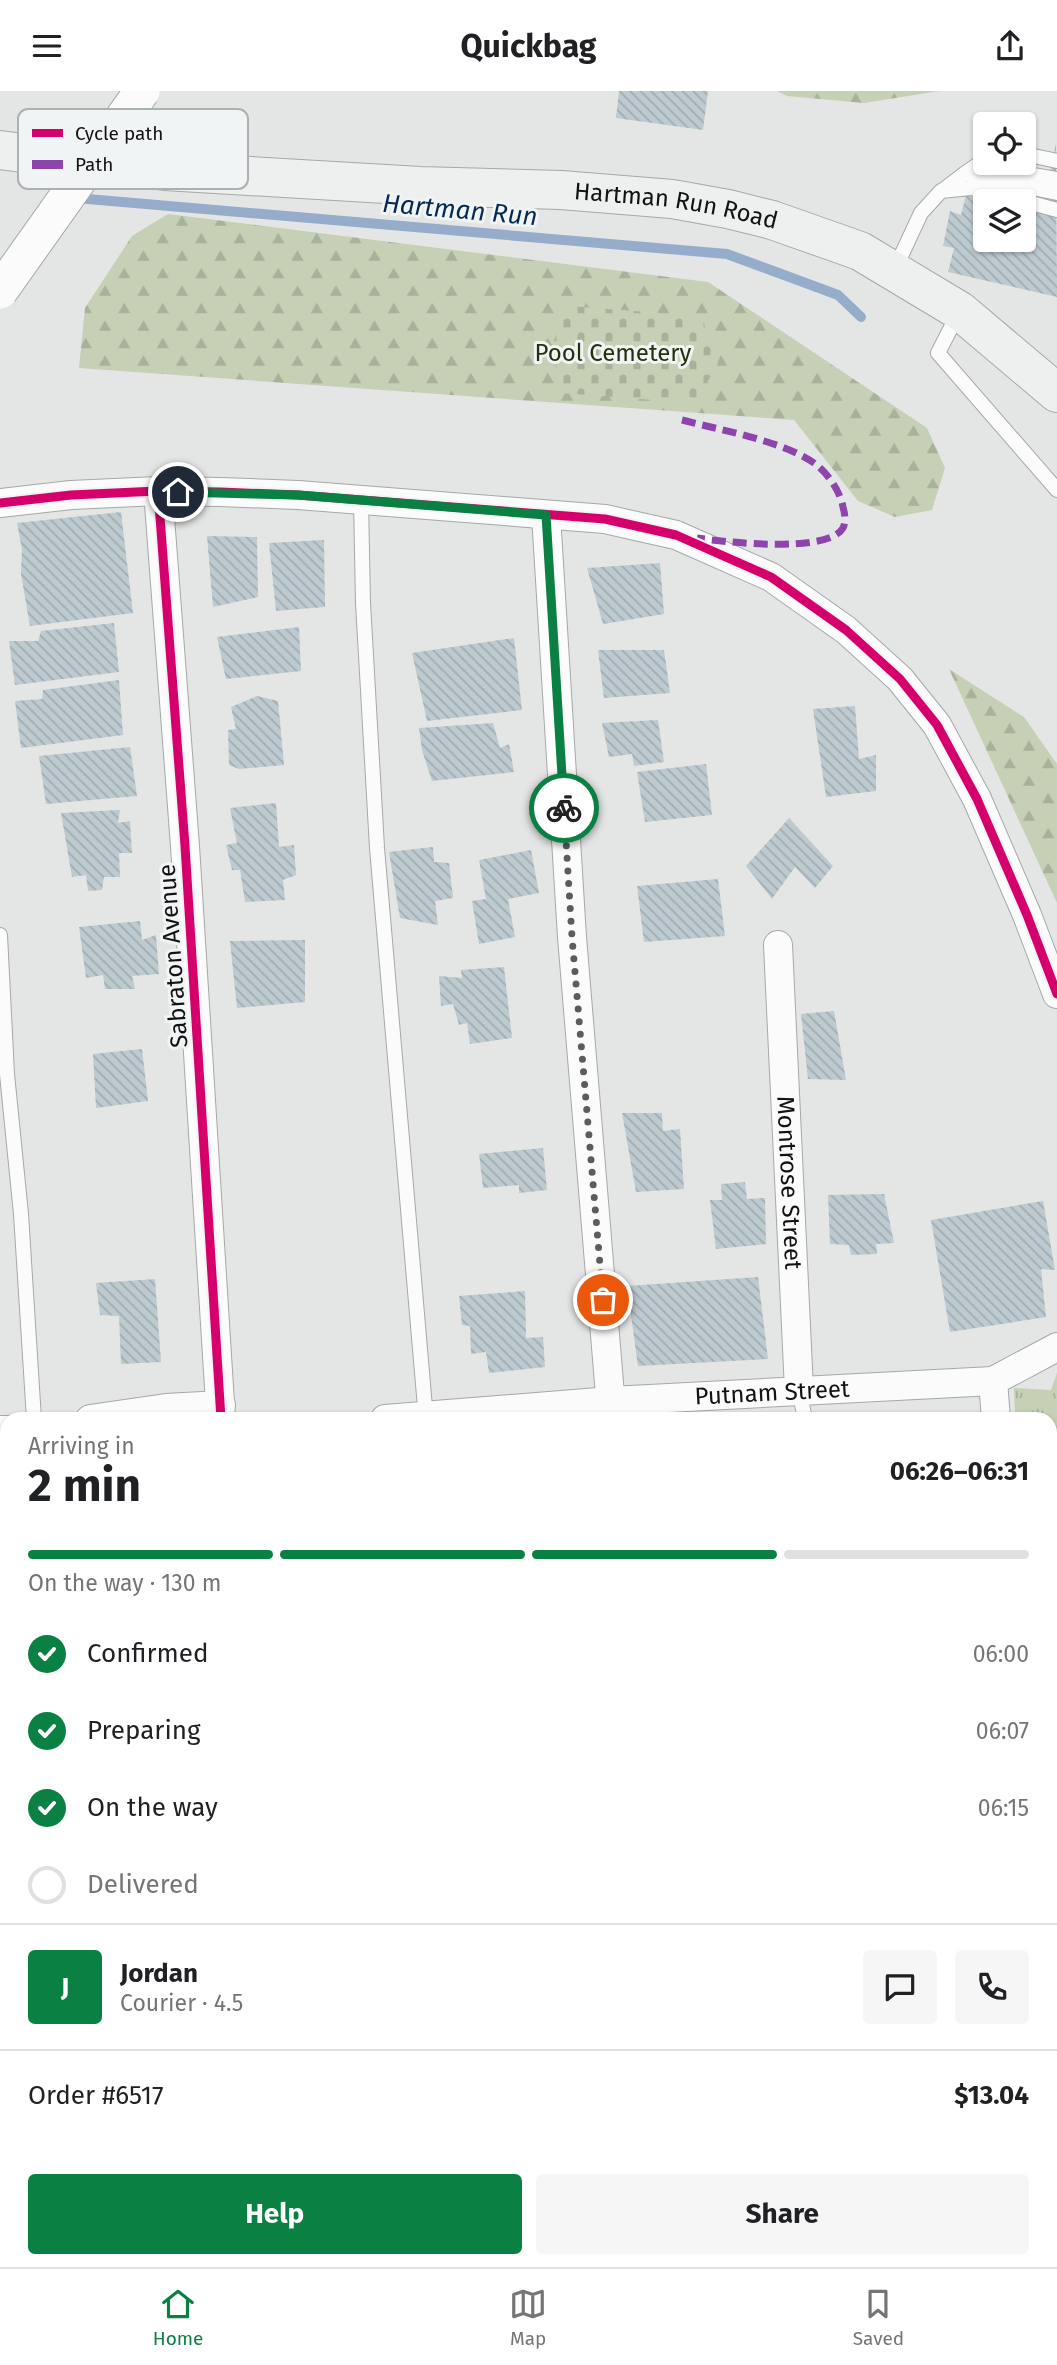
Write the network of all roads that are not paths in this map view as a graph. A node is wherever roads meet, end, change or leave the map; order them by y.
1 (142, 91) edge
2 (129, 109) edge
3 (0, 150) edge
4 (18, 152) edge
5 (1036, 157) edge
6 (1057, 161) edge
7 (973, 168) edge
8 (964, 174) junction
9 (1036, 174) edge
10 (248, 176) edge
11 (1057, 179) edge
12 (72, 189) edge
13 (975, 189) edge
14 (941, 191) junction
15 (1057, 193) edge
16 (1036, 204) edge
17 (1057, 209) edge
18 (894, 271) junction
19 (0, 291) edge
20 (960, 311) junction
21 (1020, 362) junction
22 (1057, 383) edge
23 (1057, 393) edge
24 (1057, 490) edge
25 (158, 492) junction
26 (361, 500) junction
27 (0, 503) edge
28 (546, 515) junction
29 (0, 935) edge
30 (778, 944) dead end
31 (1057, 994) edge
32 (1057, 1347) edge
33 (993, 1381) junction
34 (799, 1390) junction
35 (612, 1410) edge
36 (34, 1412) edge
37 (138, 1412) edge
38 (221, 1412) edge
39 (426, 1412) edge
40 (559, 1412) edge
41 (804, 1412) edge
42 (995, 1412) edge

1 - 2 street, bridge
3 - 4 main road, Hartman Run Road
5 - 6 lane
7 - 8 lane
8 - 14 lane
8 - 15 lane
9 - 11 lane
10 - 18 main road, Hartman Run Road
12 - 19 street, bridge
13 - 14 lane
14 - 18 lane
16 - 17 lane
18 - 20 main road, Hartman Run Road
20 - 21 main road, Hartman Run Road
20 - 24 lane
21 - 22 main road, Hartman Run Road
21 - 23 main road, Hartman Run Road
25 - 26 street
25 - 27 street
25 - 38 street, Sabraton Avenue
26 - 28 street
26 - 39 lane
28 - 31 street
28 - 35 street
29 - 36 lane
30 - 34 street, Montrose Street
32 - 33 street
33 - 34 street, Putnam Street
33 - 42 street
34 - 35 street, Putnam Street
34 - 41 lane, Montrose Street
35 - 40 street, Putnam Street
37 - 38 street

